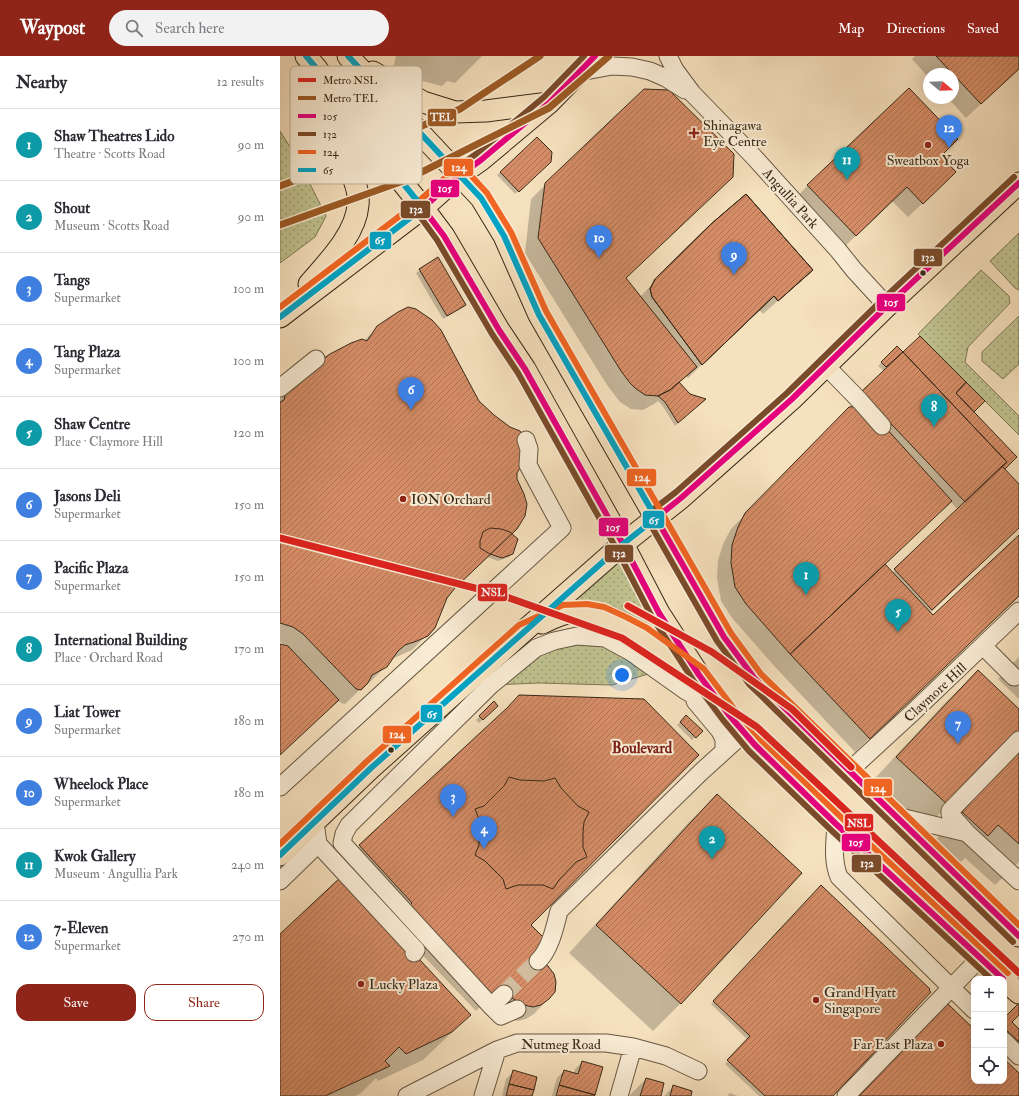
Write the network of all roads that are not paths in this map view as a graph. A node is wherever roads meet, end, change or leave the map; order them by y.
1 (349, 56) edge
2 (595, 56) edge
3 (668, 56) edge
4 (581, 64) edge
5 (358, 66) edge
6 (364, 66) edge
7 (692, 93) junction
8 (422, 101) edge
9 (549, 103) junction
10 (422, 134) edge
11 (460, 175) junction
12 (1019, 183) edge
13 (356, 184) edge
14 (404, 184) edge
15 (423, 208) junction
16 (887, 306) junction
17 (281, 316) edge
18 (316, 359) dead end
19 (826, 366) junction
20 (280, 388) edge
21 (882, 426) dead end
22 (526, 440) dead end
23 (656, 518) junction
24 (623, 544) junction
25 (1019, 611) edge
26 (524, 631) junction
27 (983, 646) junction
28 (1014, 677) dead end
29 (693, 683) junction
30 (744, 733) junction
31 (1019, 740) edge
32 (724, 750) junction
33 (849, 771) junction
34 (280, 787) edge
35 (896, 816) junction
36 (315, 822) junction
37 (836, 824) junction
38 (967, 832) junction
39 (318, 844) junction
40 (280, 856) edge
41 (1019, 880) edge
42 (280, 881) edge
43 (1019, 936) edge
44 (414, 953) dead end
45 (980, 958) junction
46 (538, 961) tunnel mouth
47 (1001, 976) edge
48 (1007, 982) edge
49 (952, 988) junction
50 (1019, 993) edge
51 (504, 994) tunnel mouth
52 (491, 1006) junction
53 (971, 1007) edge
54 (517, 1009) tunnel mouth
55 (1007, 1044) edge
56 (633, 1047) junction
57 (497, 1050) junction
58 (1019, 1056) edge
59 (698, 1071) dead end
60 (407, 1096) edge
61 (483, 1096) edge
62 (618, 1096) edge
63 (846, 1096) edge

1 - 5 main road
1 - 6 main road
2 - 4 main road
3 - 7 street, Angullia Park
4 - 7 street, Angullia Park
4 - 9 main road
7 - 16 street, Angullia Park
8 - 9 main road
9 - 11 main road
10 - 11 main road
11 - 15 main road
11 - 23 main road
12 - 16 main road
13 - 17 main road
14 - 15 main road
15 - 17 main road
15 - 24 main road
16 - 19 main road
18 - 20 street
19 - 21 street
19 - 23 main road
22 - 34 street
23 - 24 main road
23 - 33 main road
24 - 26 main road
24 - 29 main road
25 - 27 street, Claymore Hill
26 - 29 main road
26 - 36 main road
27 - 28 street
27 - 33 street, Claymore Hill
29 - 30 main road
29 - 32 street
29 - 52 street
30 - 32 street
30 - 37 main road
31 - 38 street
32 - 46 street
33 - 35 main road
35 - 38 street
35 - 43 main road
36 - 39 street
36 - 40 main road
37 - 45 main road
37 - 49 street
38 - 41 street
39 - 42 street
39 - 44 street
45 - 47 main road
45 - 49 street
48 - 50 main road
49 - 53 street
49 - 63 street
51 - 52 street
52 - 54 street
55 - 58 street
56 - 57 street, Nutmeg Road
56 - 59 street, Nutmeg Road
56 - 62 street
57 - 60 street, Nutmeg Road
57 - 61 street

